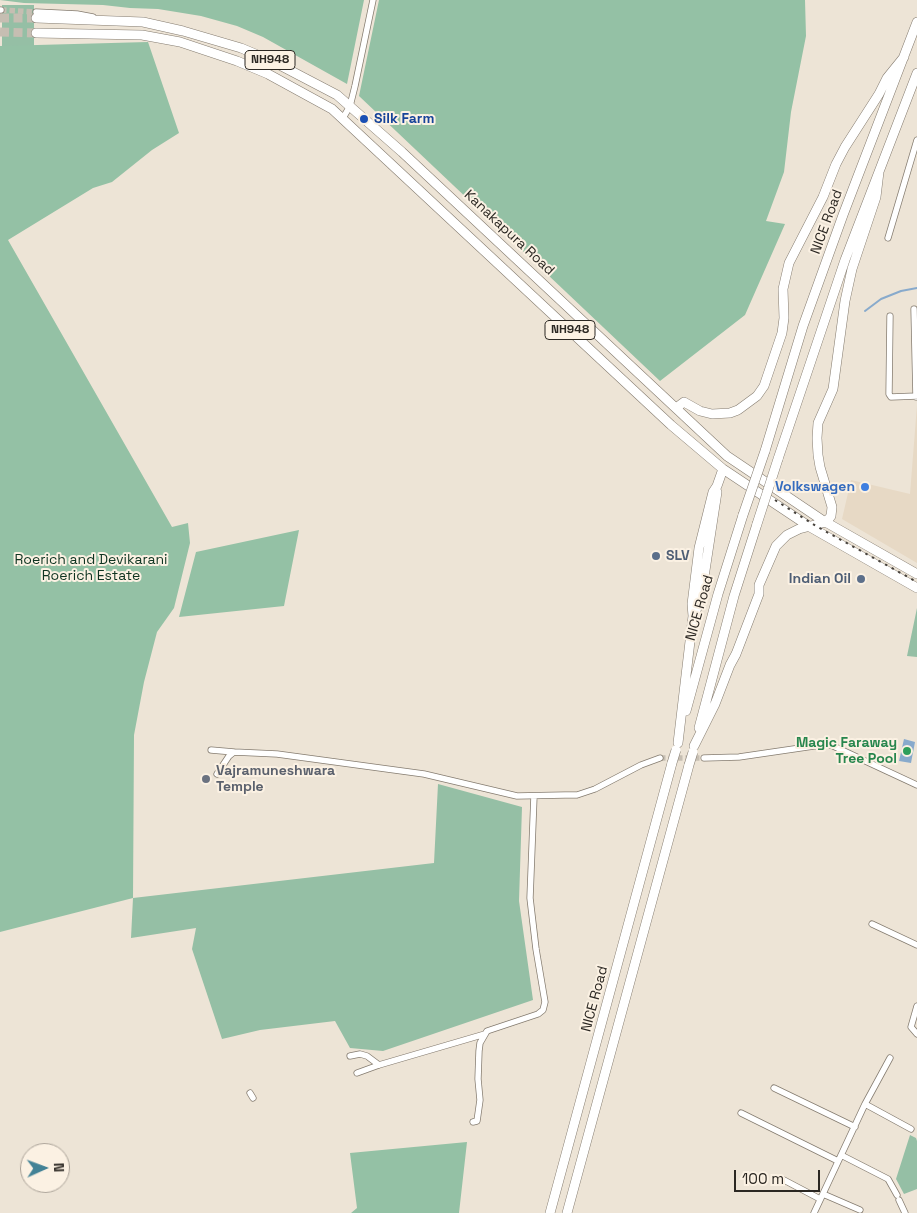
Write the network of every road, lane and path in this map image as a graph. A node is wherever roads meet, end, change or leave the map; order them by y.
1 (373, 0) edge
2 (36, 15) tunnel mouth
3 (917, 22) edge
4 (36, 33) tunnel mouth
5 (904, 57) junction
6 (917, 73) edge
7 (350, 106) junction
8 (343, 118) junction
9 (917, 140) edge
10 (915, 153) edge
11 (879, 172) junction
12 (888, 238) dead end
13 (914, 309) dead end
14 (890, 316) dead end
15 (623, 359) junction
16 (614, 371) junction
17 (916, 397) edge
18 (676, 408) junction
19 (723, 468) junction
20 (826, 522) junction
21 (810, 527) junction
22 (917, 574) edge
23 (917, 588) edge
24 (677, 747) junction
25 (694, 749) junction
26 (211, 750) dead end
27 (234, 752) junction
28 (660, 758) tunnel mouth
29 (704, 758) tunnel mouth
30 (217, 774) dead end
31 (917, 786) edge
32 (534, 796) junction
33 (872, 924) dead end
34 (917, 945) edge
35 (917, 1006) edge
36 (485, 1034) junction
37 (917, 1034) edge
38 (350, 1056) dead end
39 (890, 1058) dead end
40 (380, 1065) junction
41 (357, 1073) dead end
42 (774, 1088) dead end
43 (865, 1104) junction
44 (741, 1113) dead end
45 (473, 1122) dead end
46 (855, 1127) junction
47 (911, 1129) dead end
48 (841, 1154) junction
49 (838, 1161) junction
50 (782, 1179) dead end
51 (822, 1196) junction
52 (860, 1210) dead end
53 (550, 1213) edge
54 (567, 1213) edge
55 (814, 1213) edge
56 (905, 1213) edge

1 - 7 street
2 - 7 highway, Kanakapura Road / NH948
3 - 5 highway, NICE Road
4 - 8 highway, NH948
5 - 18 highway
5 - 24 highway, NICE Road, bridge
6 - 11 highway
7 - 8 street
7 - 15 highway, Kanakapura Road / NH948
8 - 16 highway, NH948
9 - 10 street
10 - 12 street
11 - 20 highway
11 - 25 highway, bridge
13 - 17 street
14 - 17 street
15 - 16 highway
15 - 18 highway, Kanakapura Road / NH948
16 - 19 highway, NH948
18 - 20 highway, Kanakapura Road / NH948
19 - 21 highway, NH948
19 - 24 highway
20 - 21 highway
20 - 22 highway, Kanakapura Road / NH948
21 - 23 highway
21 - 25 highway
24 - 53 highway, NICE Road, bridge
25 - 54 highway, bridge
26 - 27 street
27 - 30 street
27 - 32 street
28 - 32 street
29 - 31 street
32 - 36 street
33 - 34 street
35 - 37 street
36 - 40 street
36 - 45 street
38 - 40 street
39 - 43 street
40 - 41 street
42 - 46 street
43 - 46 street
43 - 47 street
44 - 49 street
46 - 48 street
48 - 49 street
48 - 56 street
49 - 51 street
50 - 51 street
51 - 52 street
51 - 55 street

